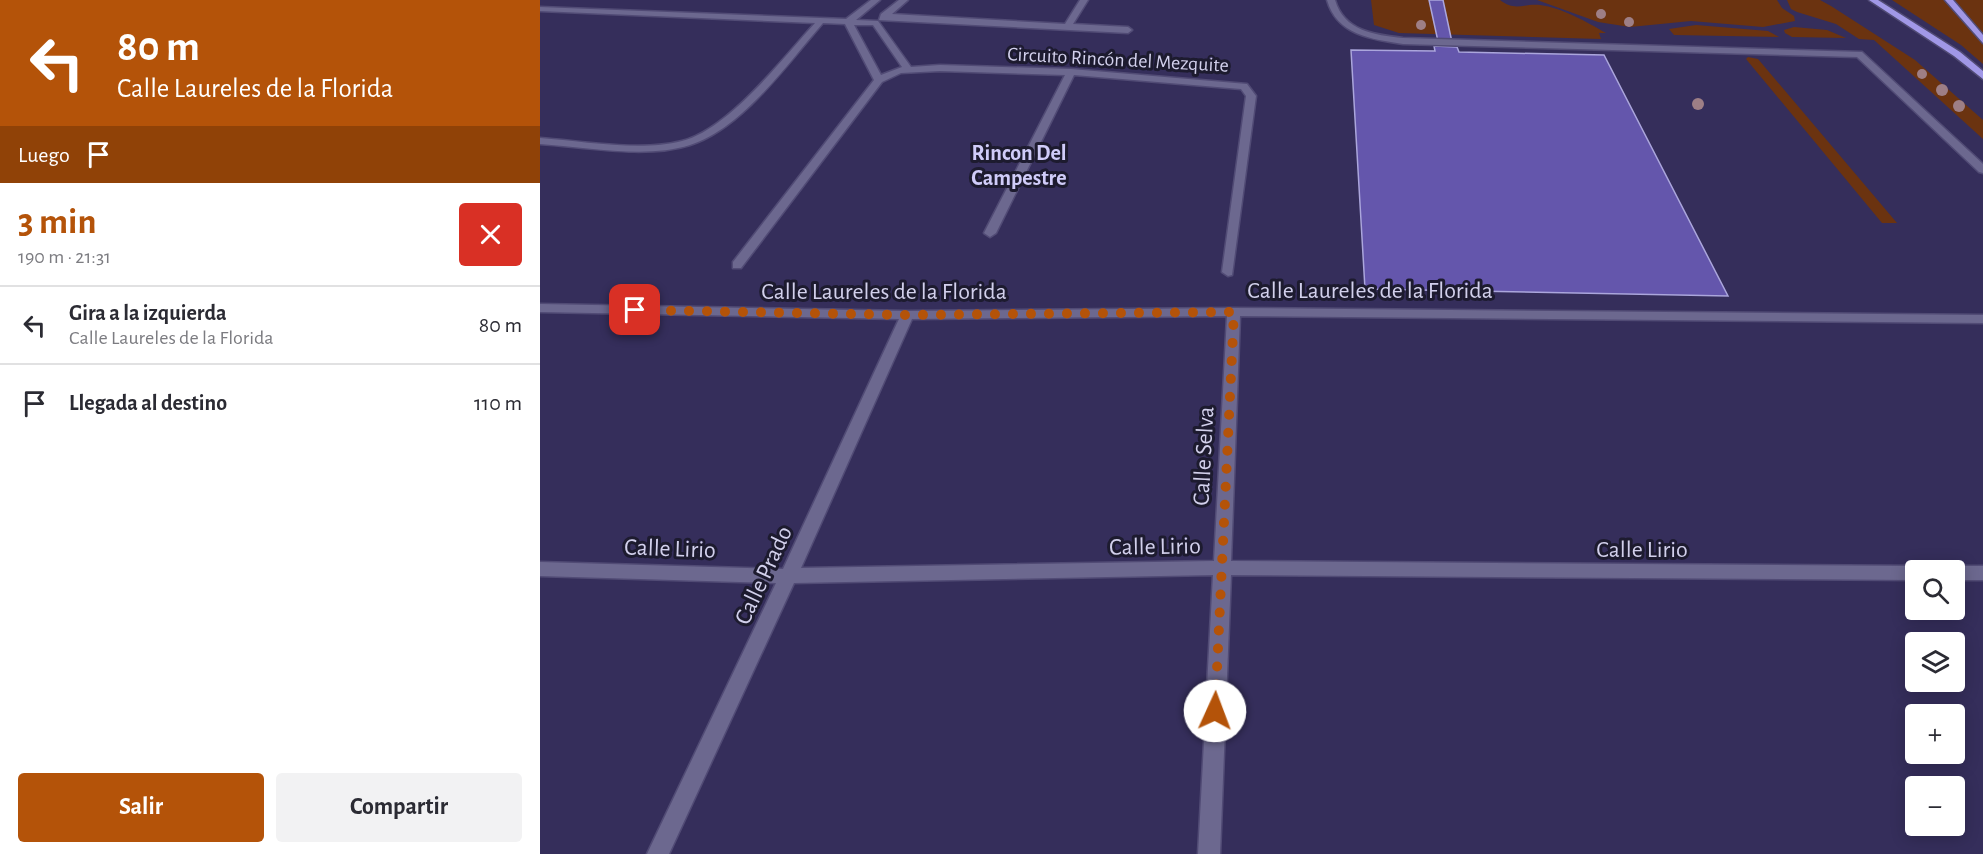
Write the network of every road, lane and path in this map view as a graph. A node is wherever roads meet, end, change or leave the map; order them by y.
1 (876, 0) edge
2 (904, 0) edge
3 (1084, 0) edge
4 (1331, 0) edge
5 (1873, 0) edge
6 (1949, 0) edge
7 (540, 9) edge
8 (884, 16) junction
9 (821, 21) junction
10 (848, 22) junction
11 (875, 23) junction
12 (1068, 26) junction
13 (1128, 30) dead end
14 (1983, 40) edge
15 (907, 68) junction
16 (1071, 72) junction
17 (1983, 76) edge
18 (879, 80) junction
19 (540, 141) edge
20 (1983, 170) edge
21 (990, 233) dead end
22 (736, 265) dead end
23 (1228, 272) dead end
24 (540, 308) edge
25 (1234, 312) junction
26 (907, 315) junction
27 (1983, 319) edge
28 (1221, 568) junction
29 (540, 569) edge
30 (1905, 573) edge
31 (1965, 573) edge
32 (1983, 573) edge
33 (789, 576) junction
34 (658, 854) edge
35 (1209, 854) edge

1 - 10 street
2 - 8 street
3 - 12 street
4 - 20 street
5 - 17 main road
6 - 14 main road
7 - 9 street
8 - 11 street
8 - 12 street
9 - 10 street
9 - 19 street
10 - 11 street
10 - 18 street
11 - 15 street
12 - 13 street
15 - 16 street, Circuito Rincón del Mezquite
15 - 18 street, Circuito Rincón del Mezquite
16 - 21 street
16 - 23 street, Circuito Rincón del Mezquite
18 - 22 street, Circuito Rincón del Mezquite
24 - 26 street, Calle Laureles de la Florida
25 - 26 street, Calle Laureles de la Florida
25 - 27 street, Calle Laureles de la Florida
25 - 28 street, Calle Selva
26 - 33 street, Calle Prado
28 - 30 street, Calle Lirio
28 - 33 street, Calle Lirio
28 - 35 street, Calle Selva
29 - 33 street, Calle Lirio
31 - 32 street
33 - 34 street, Calle Prado

